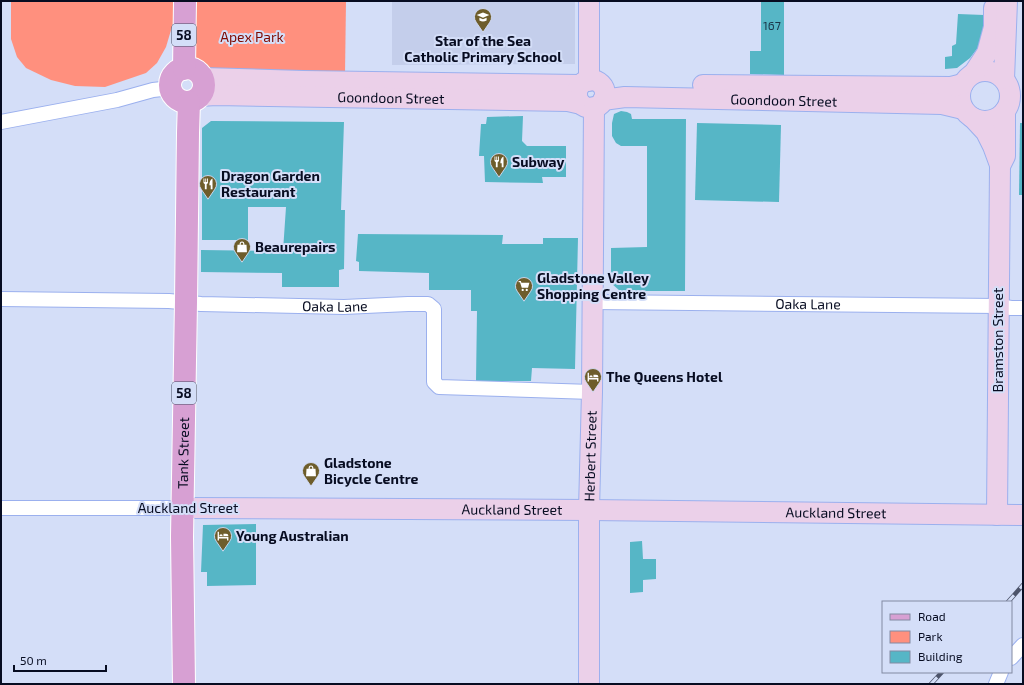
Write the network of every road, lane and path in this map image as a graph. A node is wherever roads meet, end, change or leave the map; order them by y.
1 (185, 1) edge
2 (589, 1) edge
3 (994, 1) edge
4 (1007, 1) edge
5 (184, 69) junction
6 (968, 78) junction
7 (171, 88) junction
8 (197, 92) junction
9 (592, 94) junction
10 (1012, 95) edge
11 (968, 113) junction
12 (1, 122) edge
13 (1000, 166) junction
14 (1, 299) edge
15 (186, 302) junction
16 (593, 302) junction
17 (999, 306) junction
18 (1023, 308) edge
19 (592, 392) junction
20 (1, 508) edge
21 (182, 508) junction
22 (589, 510) junction
23 (997, 515) junction
24 (1023, 515) edge
25 (1023, 645) edge
26 (1012, 657) edge
27 (1001, 673) edge
28 (184, 684) edge
29 (589, 684) edge
30 (996, 684) edge

1 - 5 main road, 58
2 - 9 street, Herbert Street
3 - 6 street
4 - 10 street, Bramston Street
5 - 7 main road
5 - 8 main road
6 - 9 street, Goondoon Street
6 - 10 street
6 - 11 street
7 - 8 main road
7 - 12 street
8 - 9 street, Goondoon Street
8 - 15 main road, Tank Street / 58
9 - 11 street, Goondoon Street
9 - 16 street, Herbert Street
10 - 11 street
10 - 13 street, Bramston Street
11 - 13 street, Bramston Street
13 - 17 street, Bramston Street
14 - 15 street, Oaka Lane
15 - 19 street, Oaka Lane
15 - 21 main road, Tank Street / 58
16 - 17 street, Oaka Lane
16 - 19 street, Herbert Street
17 - 18 street, Oaka Lane
17 - 23 street, Bramston Street
19 - 22 street, Herbert Street
20 - 21 street, Auckland Street
21 - 22 street, Auckland Street
21 - 28 main road, Tank Street / 58
22 - 23 street, Auckland Street
22 - 29 street, Herbert Street
23 - 24 street, Auckland Street
25 - 26 street
27 - 30 street

